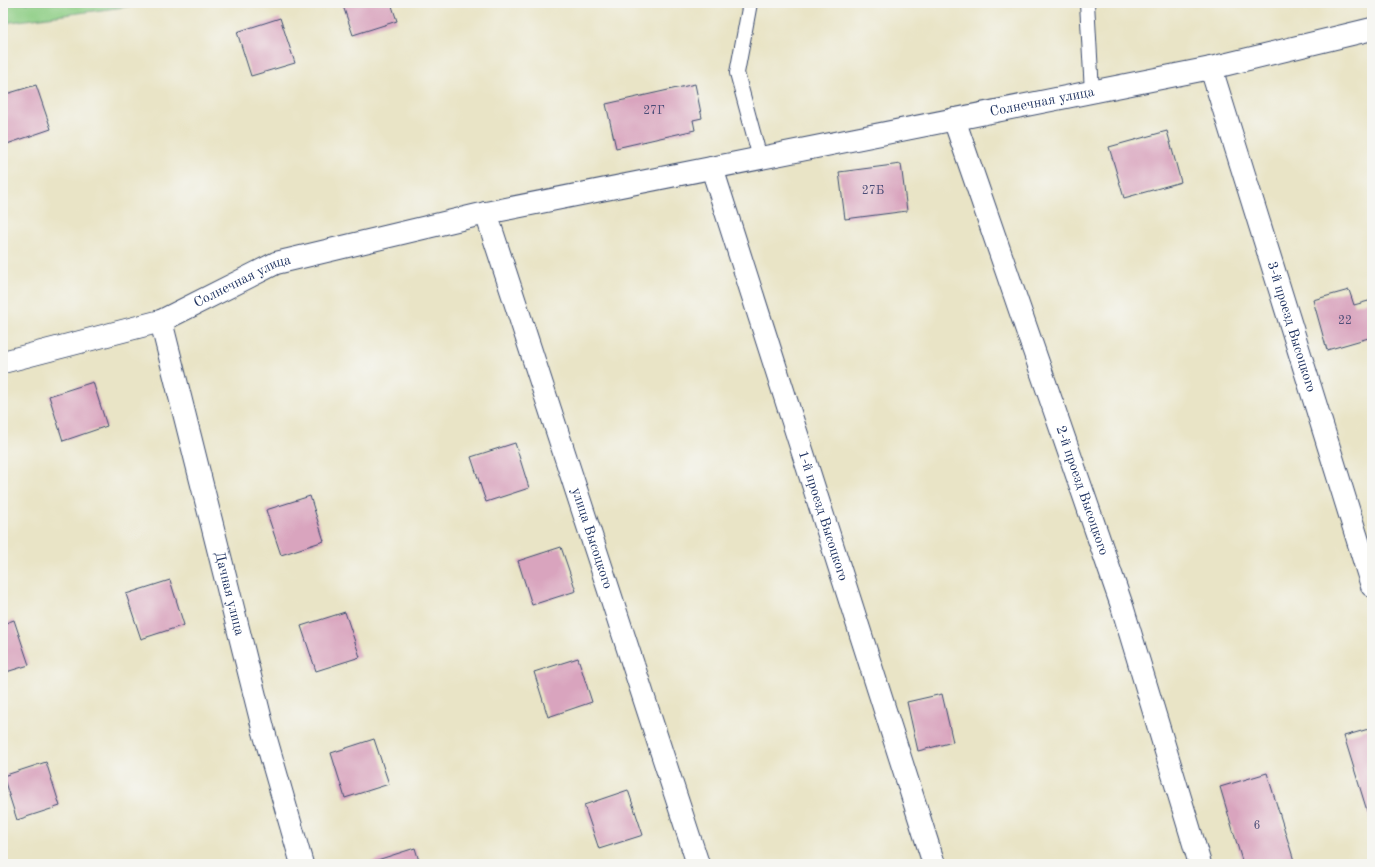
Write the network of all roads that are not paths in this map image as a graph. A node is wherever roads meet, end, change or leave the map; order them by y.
1 (750, 3) edge
2 (1087, 3) edge
3 (1372, 29) edge
4 (1211, 68) junction
5 (1092, 92) junction
6 (954, 119) junction
7 (760, 158) junction
8 (712, 168) junction
9 (486, 213) junction
10 (160, 321) junction
11 (3, 362) edge
12 (1372, 586) edge
13 (302, 864) edge
14 (698, 864) edge
15 (934, 864) edge
16 (1200, 864) edge

1 - 7 lane
2 - 5 lane
3 - 4 street, Солнечная улица
4 - 5 street, Солнечная улица
4 - 12 street, 3-й проезд Высоцкого
5 - 6 street, Солнечная улица
6 - 7 street, Солнечная улица
6 - 16 street, 2-й проезд Высоцкого
7 - 8 street, Солнечная улица
8 - 9 street, Солнечная улица
8 - 15 street, 1-й проезд Высоцкого
9 - 10 street, Солнечная улица
9 - 14 street, улица Высоцкого
10 - 11 street, Солнечная улица
10 - 13 street, Дачная улица

